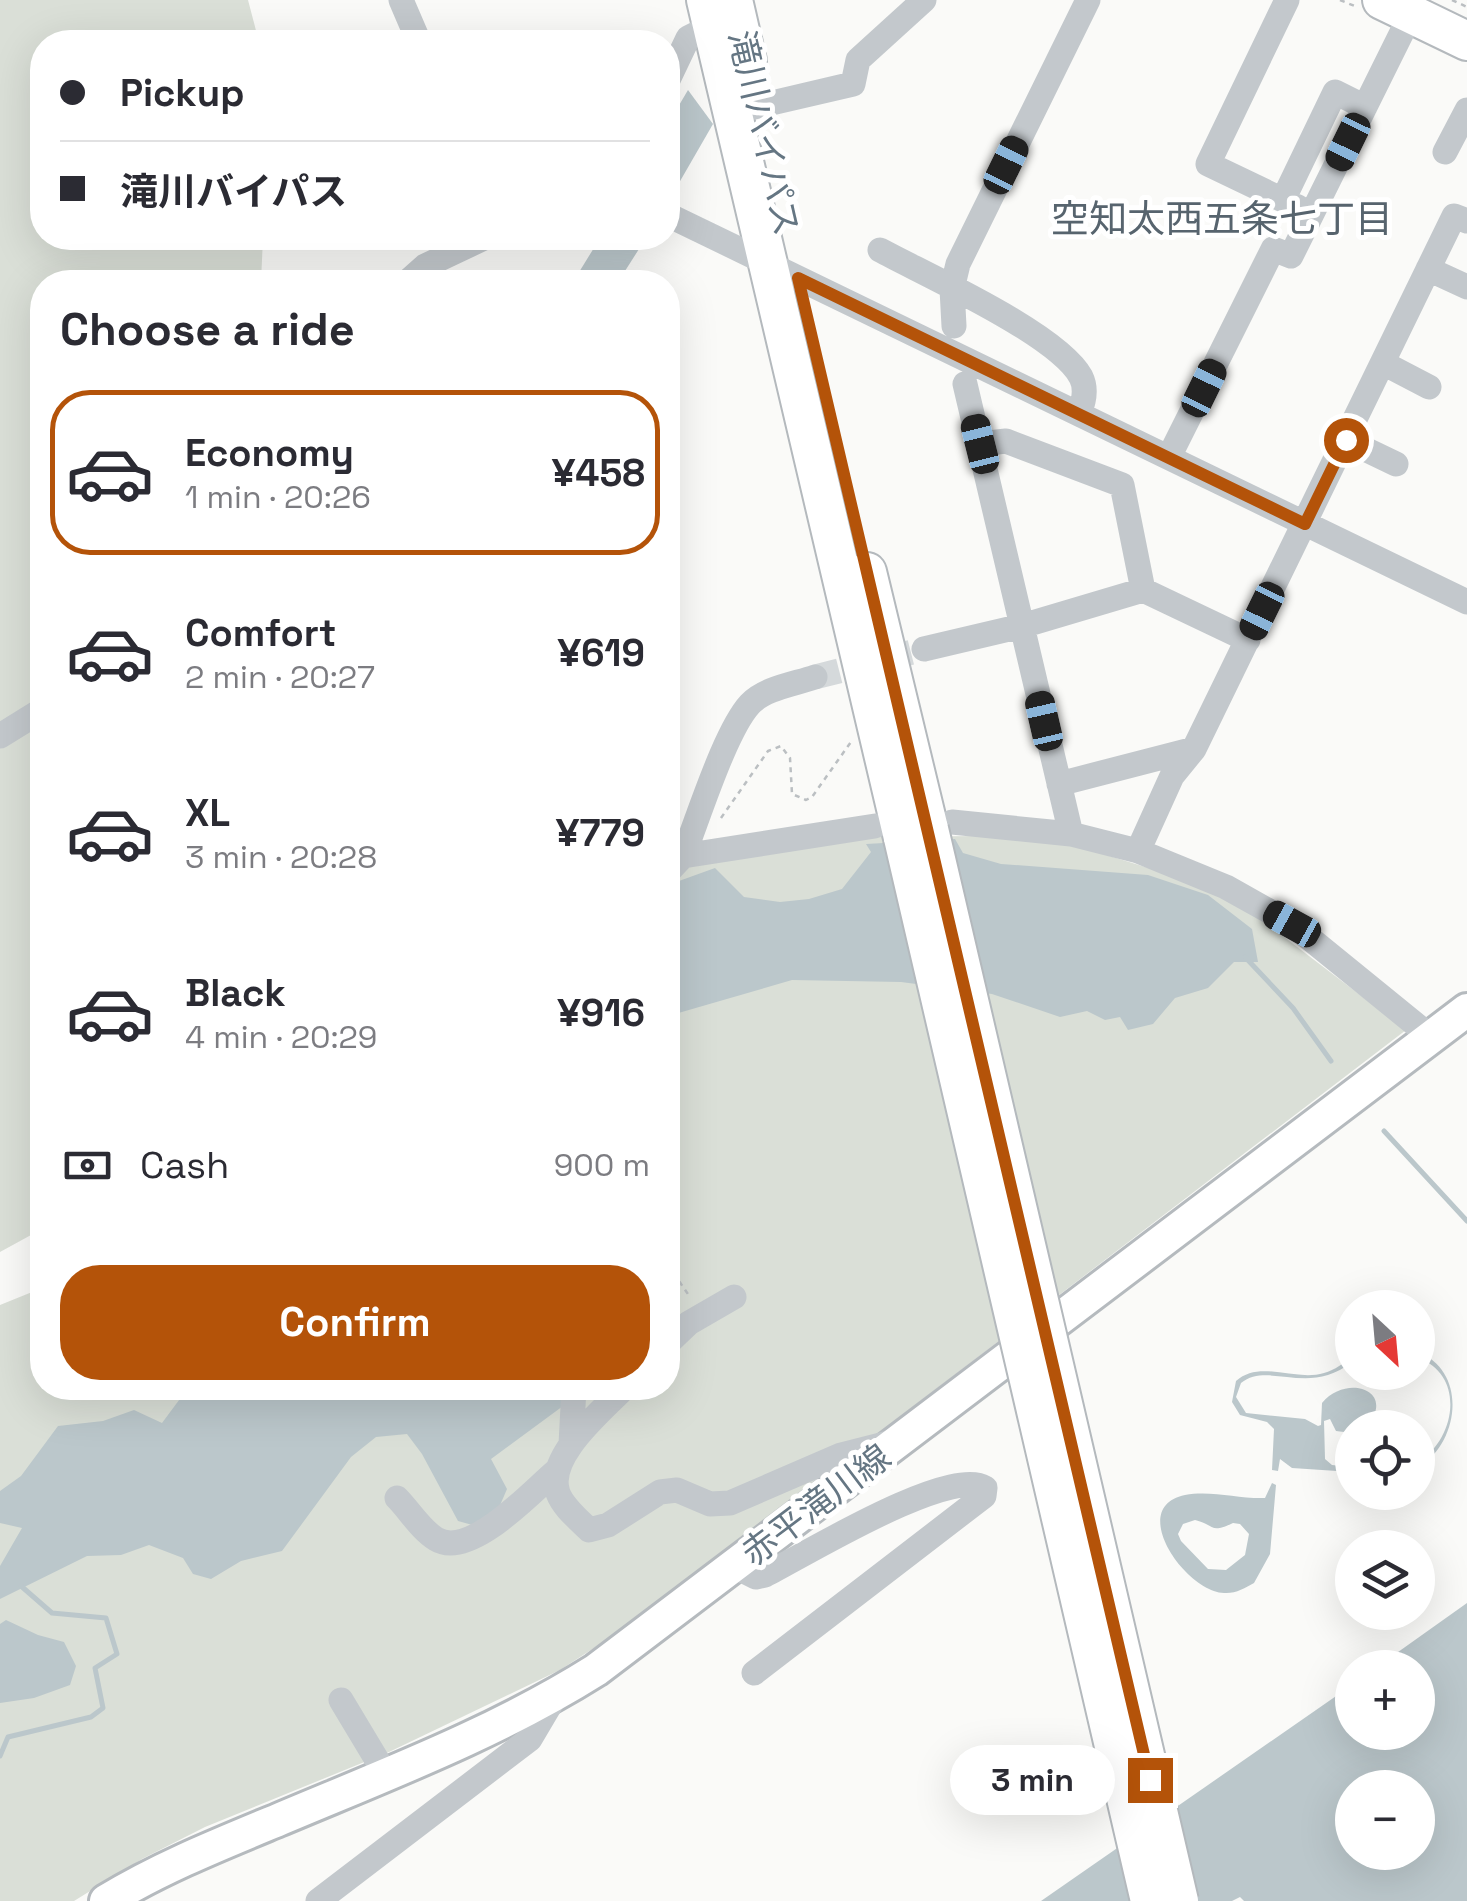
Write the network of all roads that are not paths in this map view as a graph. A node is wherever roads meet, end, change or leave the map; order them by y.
1 (401, 0) edge
2 (924, 0) edge
3 (1088, 0) edge
4 (1287, 0) edge
5 (1406, 4) edge
6 (717, 9) edge
7 (1467, 20) edge
8 (414, 30) edge
9 (1467, 41) edge
10 (680, 55) edge
11 (1365, 107) junction
12 (745, 110) junction
13 (1467, 110) edge
14 (1445, 152) dead end
15 (1283, 200) junction
16 (1312, 214) junction
17 (680, 221) edge
18 (1467, 221) edge
19 (459, 250) edge
20 (880, 250) dead end
21 (1428, 269) junction
22 (420, 270) edge
23 (783, 271) junction
24 (1467, 288) edge
25 (952, 289) junction
26 (954, 326) dead end
27 (1383, 362) junction
28 (964, 384) dead end
29 (1430, 387) dead end
30 (1079, 414) junction
31 (1346, 440) junction
32 (980, 444) junction
33 (1170, 458) junction
34 (1396, 464) dead end
35 (1305, 524) junction
36 (1143, 590) junction
37 (1467, 602) edge
38 (1022, 626) junction
39 (1248, 640) junction
40 (924, 649) tunnel mouth
41 (815, 677) tunnel mouth
42 (30, 717) edge
43 (0, 736) edge
44 (1194, 749) junction
45 (1059, 784) junction
46 (915, 829) junction
47 (1071, 834) junction
48 (1138, 851) junction
49 (680, 852) edge
50 (680, 863) edge
51 (1467, 1010) edge
52 (1432, 1037) junction
53 (734, 1297) dead end
54 (680, 1333) edge
55 (573, 1400) edge
56 (613, 1400) edge
57 (902, 1440) junction
58 (571, 1444) junction
59 (556, 1471) junction
60 (397, 1498) dead end
61 (734, 1566) junction
62 (754, 1672) dead end
63 (556, 1695) junction
64 (341, 1700) dead end
65 (386, 1775) junction
66 (106, 1901) edge
67 (318, 1901) edge
68 (1150, 1901) edge
69 (1179, 1901) edge

1 - 8 street
2 - 12 street
3 - 25 street
4 - 15 street
5 - 7 highway
5 - 9 highway
5 - 11 street
6 - 10 street
6 - 12 highway, 滝川バイパス
11 - 15 street
11 - 16 street
12 - 23 highway, 滝川バイパス
13 - 14 street
15 - 16 street
16 - 33 street
17 - 23 street
18 - 21 street
19 - 22 street
20 - 25 street
21 - 24 street
21 - 27 street
23 - 30 street
23 - 46 highway, 滝川バイパス
25 - 26 street
25 - 30 street
27 - 29 street
27 - 31 street
28 - 32 street
30 - 33 street
31 - 34 street
31 - 35 street
32 - 36 street
32 - 38 street
33 - 35 street
35 - 37 street
35 - 39 street
36 - 38 street
36 - 39 street
38 - 40 street
38 - 45 street
39 - 44 street
41 - 49 street
42 - 43 street
44 - 45 street
44 - 48 street
45 - 47 street
46 - 47 street
46 - 50 street
46 - 68 highway, 滝川バイパス, bridge
46 - 69 highway, 滝川バイパス, bridge
47 - 48 street
48 - 52 street
51 - 52 main road, 赤平滝川線
52 - 57 main road, 赤平滝川線
53 - 54 street
55 - 58 street
56 - 58 street
57 - 59 street
57 - 61 main road, 赤平滝川線
58 - 59 street
59 - 60 street
61 - 62 street
61 - 63 main road, 赤平滝川線
63 - 65 main road, 赤平滝川線
63 - 67 street
64 - 65 street
65 - 66 main road, 赤平滝川線

